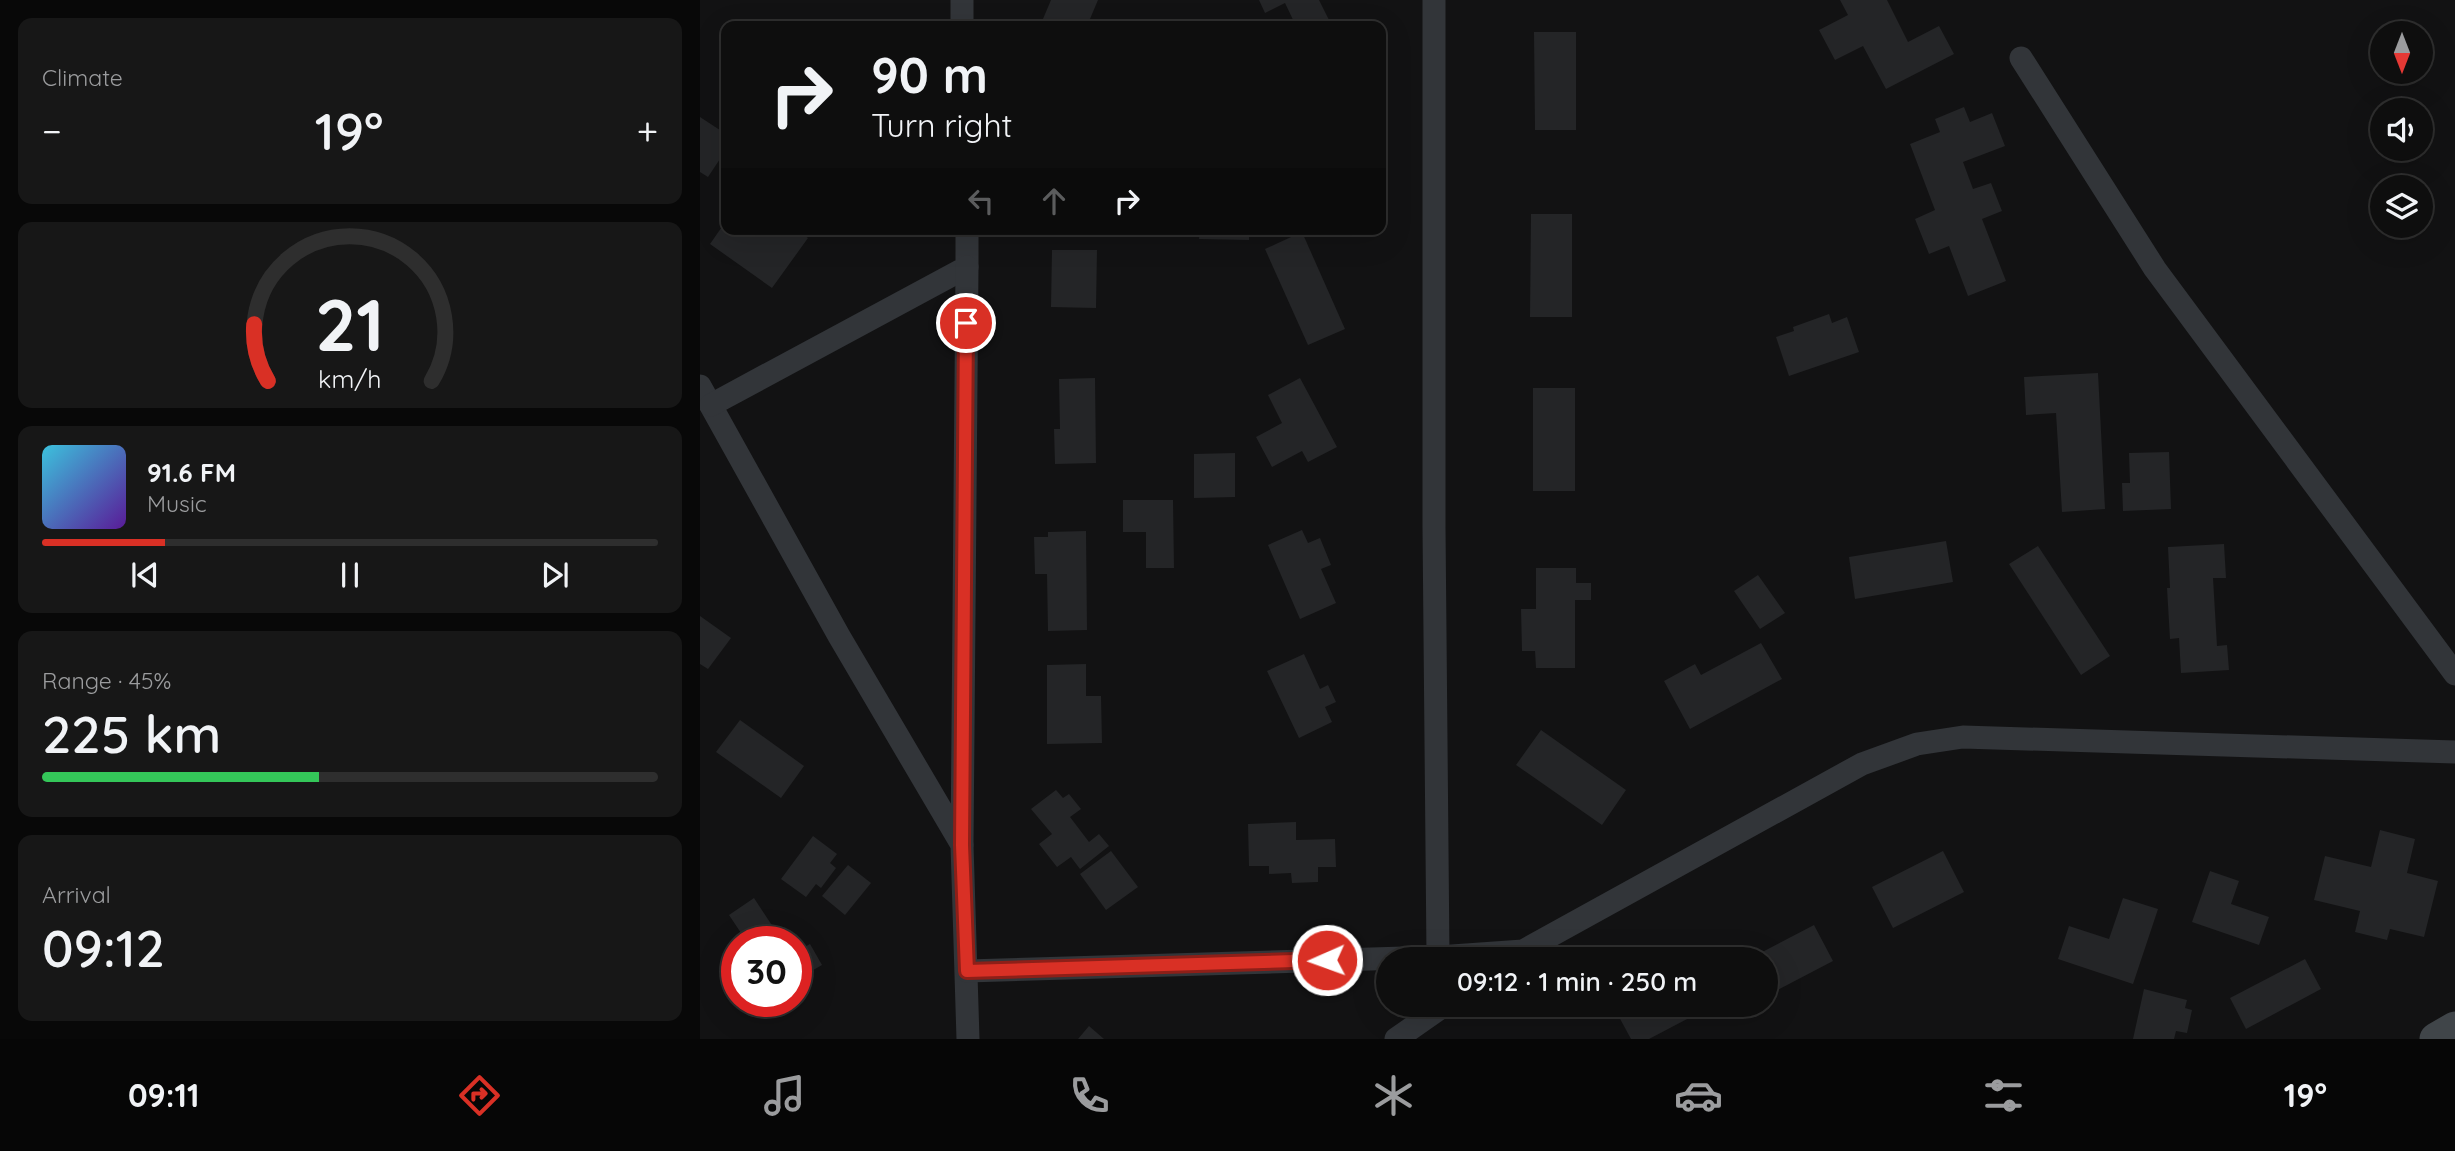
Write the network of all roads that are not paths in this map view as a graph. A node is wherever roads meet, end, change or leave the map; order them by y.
1 (962, 0) edge
2 (1434, 0) edge
3 (962, 21) edge
4 (2021, 58) dead end
5 (967, 235) edge
6 (967, 267) junction
7 (705, 396) edge
8 (2455, 674) edge
9 (2455, 752) edge
10 (962, 845) junction
11 (1438, 947) edge
12 (1532, 947) edge
13 (1376, 959) edge
14 (967, 971) junction
15 (1427, 1017) edge
16 (2455, 1028) edge
17 (968, 1039) edge
18 (1396, 1039) edge
19 (2436, 1039) edge

1 - 3 street
2 - 11 street
4 - 8 street
5 - 6 street
6 - 7 street
6 - 10 street
7 - 10 street
9 - 12 street
10 - 14 street
13 - 14 street
14 - 17 street
15 - 18 street
16 - 19 street

